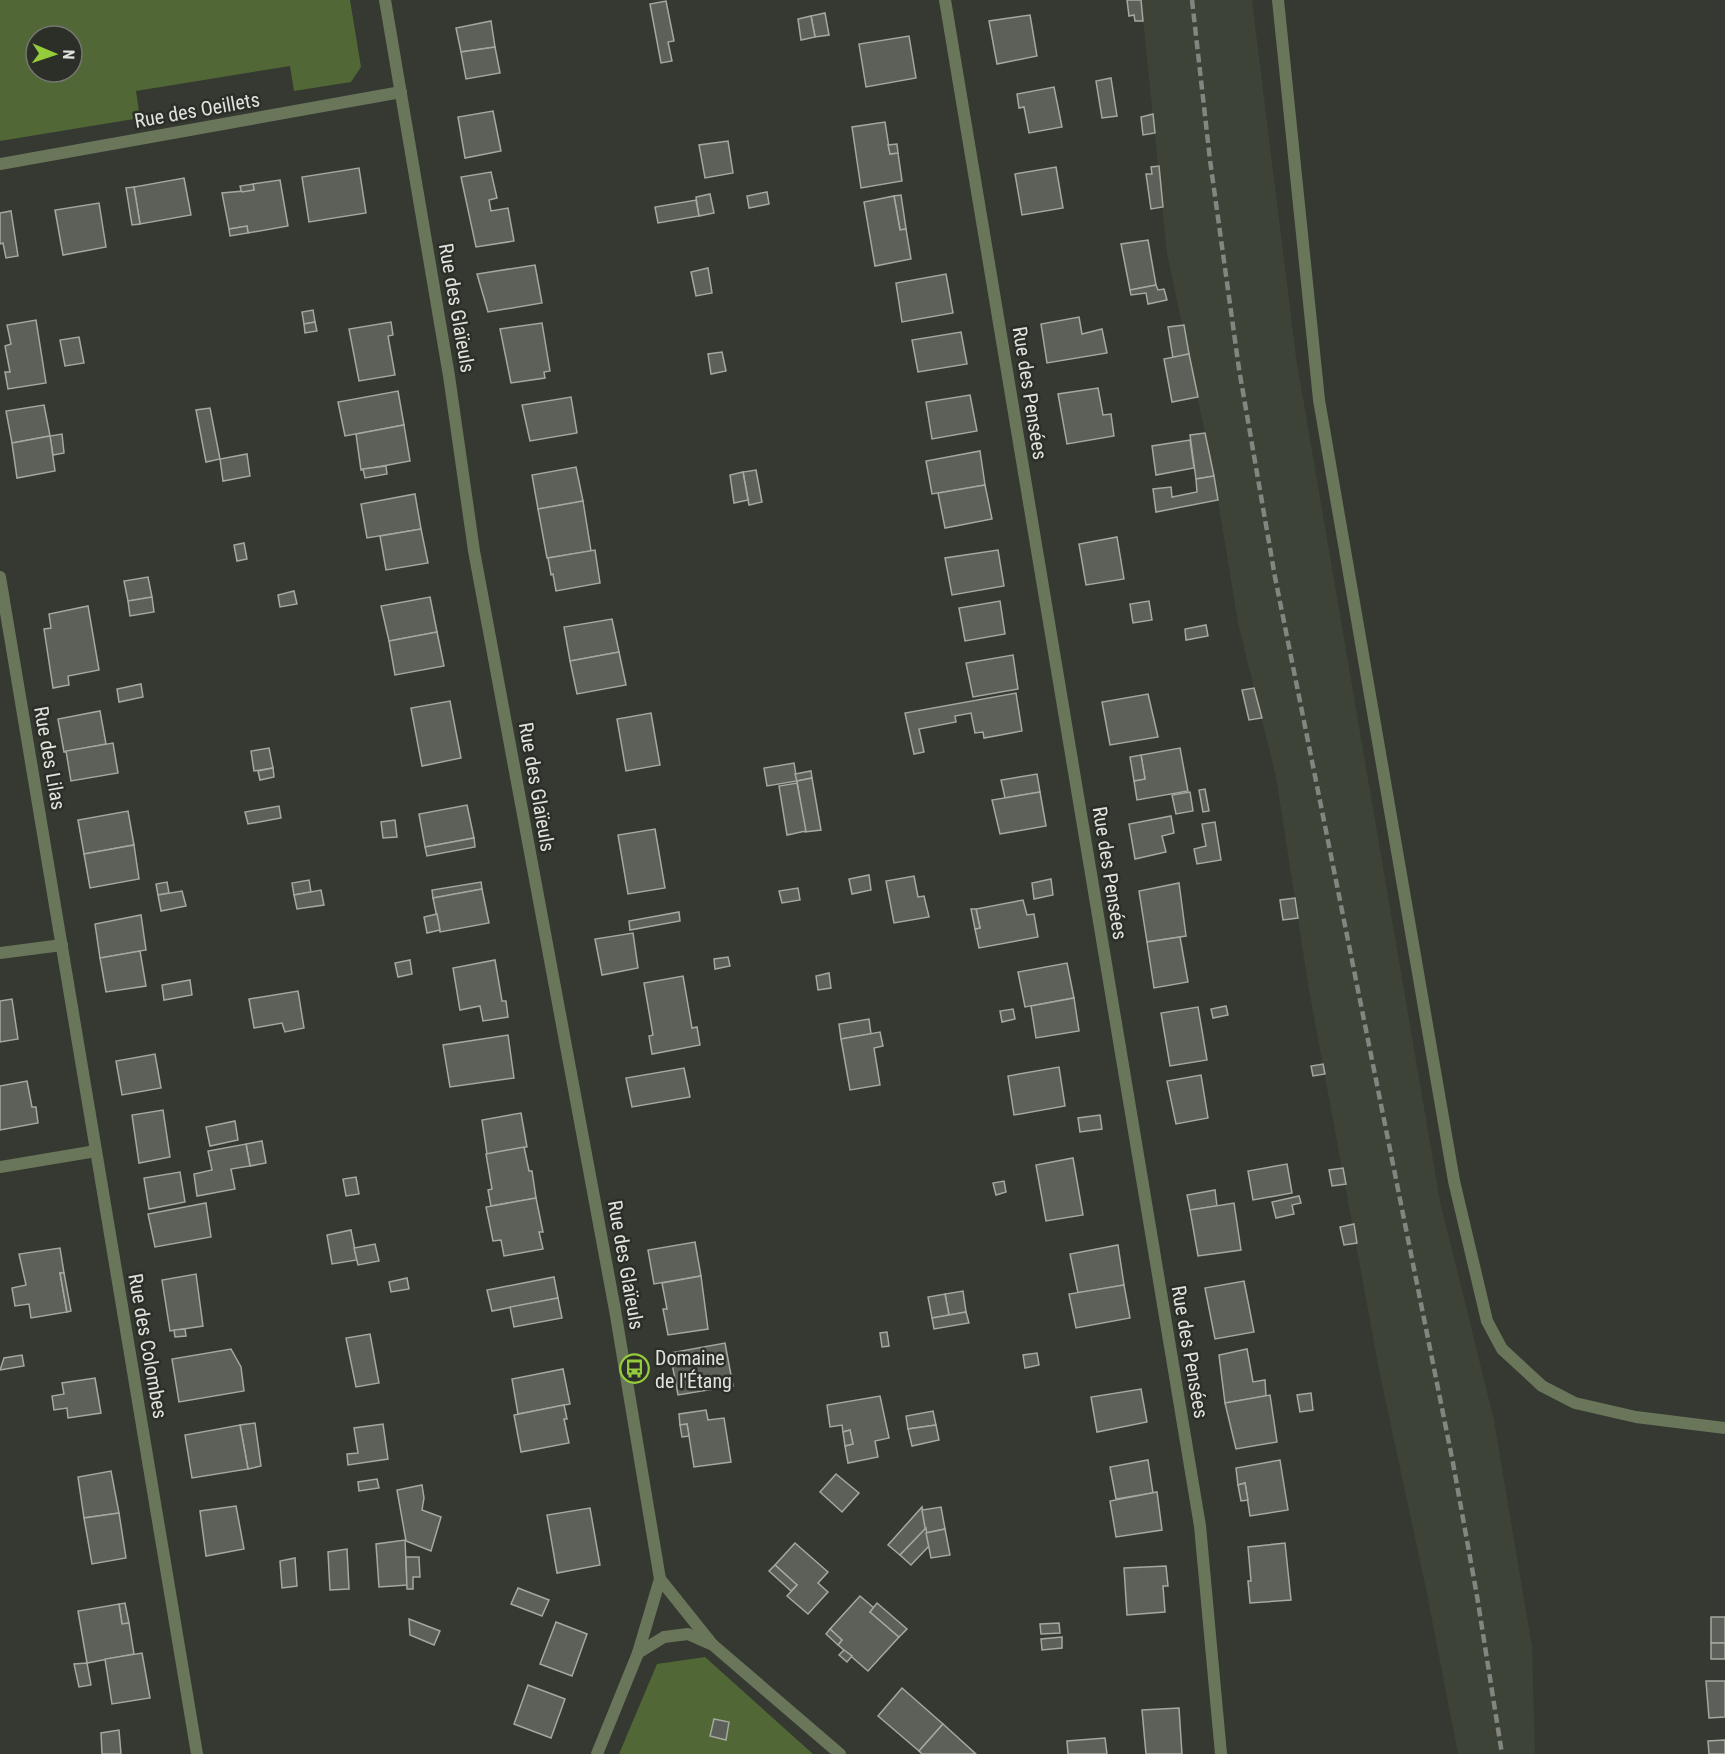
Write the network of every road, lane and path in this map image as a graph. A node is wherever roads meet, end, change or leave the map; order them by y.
1 (385, 0) edge
2 (945, 0) edge
3 (1278, 0) edge
4 (401, 92) junction
5 (0, 164) edge
6 (0, 577) edge
7 (62, 945) junction
8 (0, 953) edge
9 (96, 1151) junction
10 (0, 1167) edge
11 (1725, 1428) edge
12 (660, 1579) junction
13 (713, 1645) junction
14 (638, 1653) junction
15 (197, 1754) edge
16 (597, 1754) edge
17 (840, 1754) edge
18 (1221, 1754) edge

1 - 4 street, Rue des Glaïeuls
2 - 18 street, Rue des Pensées
3 - 11 street
4 - 5 street, Rue des Oeillets
4 - 12 street, Rue des Glaïeuls
6 - 7 street, Rue des Lilas
7 - 8 street
7 - 9 street, Rue des Colombes
9 - 10 street
9 - 15 street, Rue des Colombes
12 - 13 street, Rue des Glaïeuls
12 - 14 street, Rue des Glaïeuls
13 - 14 street
13 - 17 street
14 - 16 street, Rue des Glaïeuls

